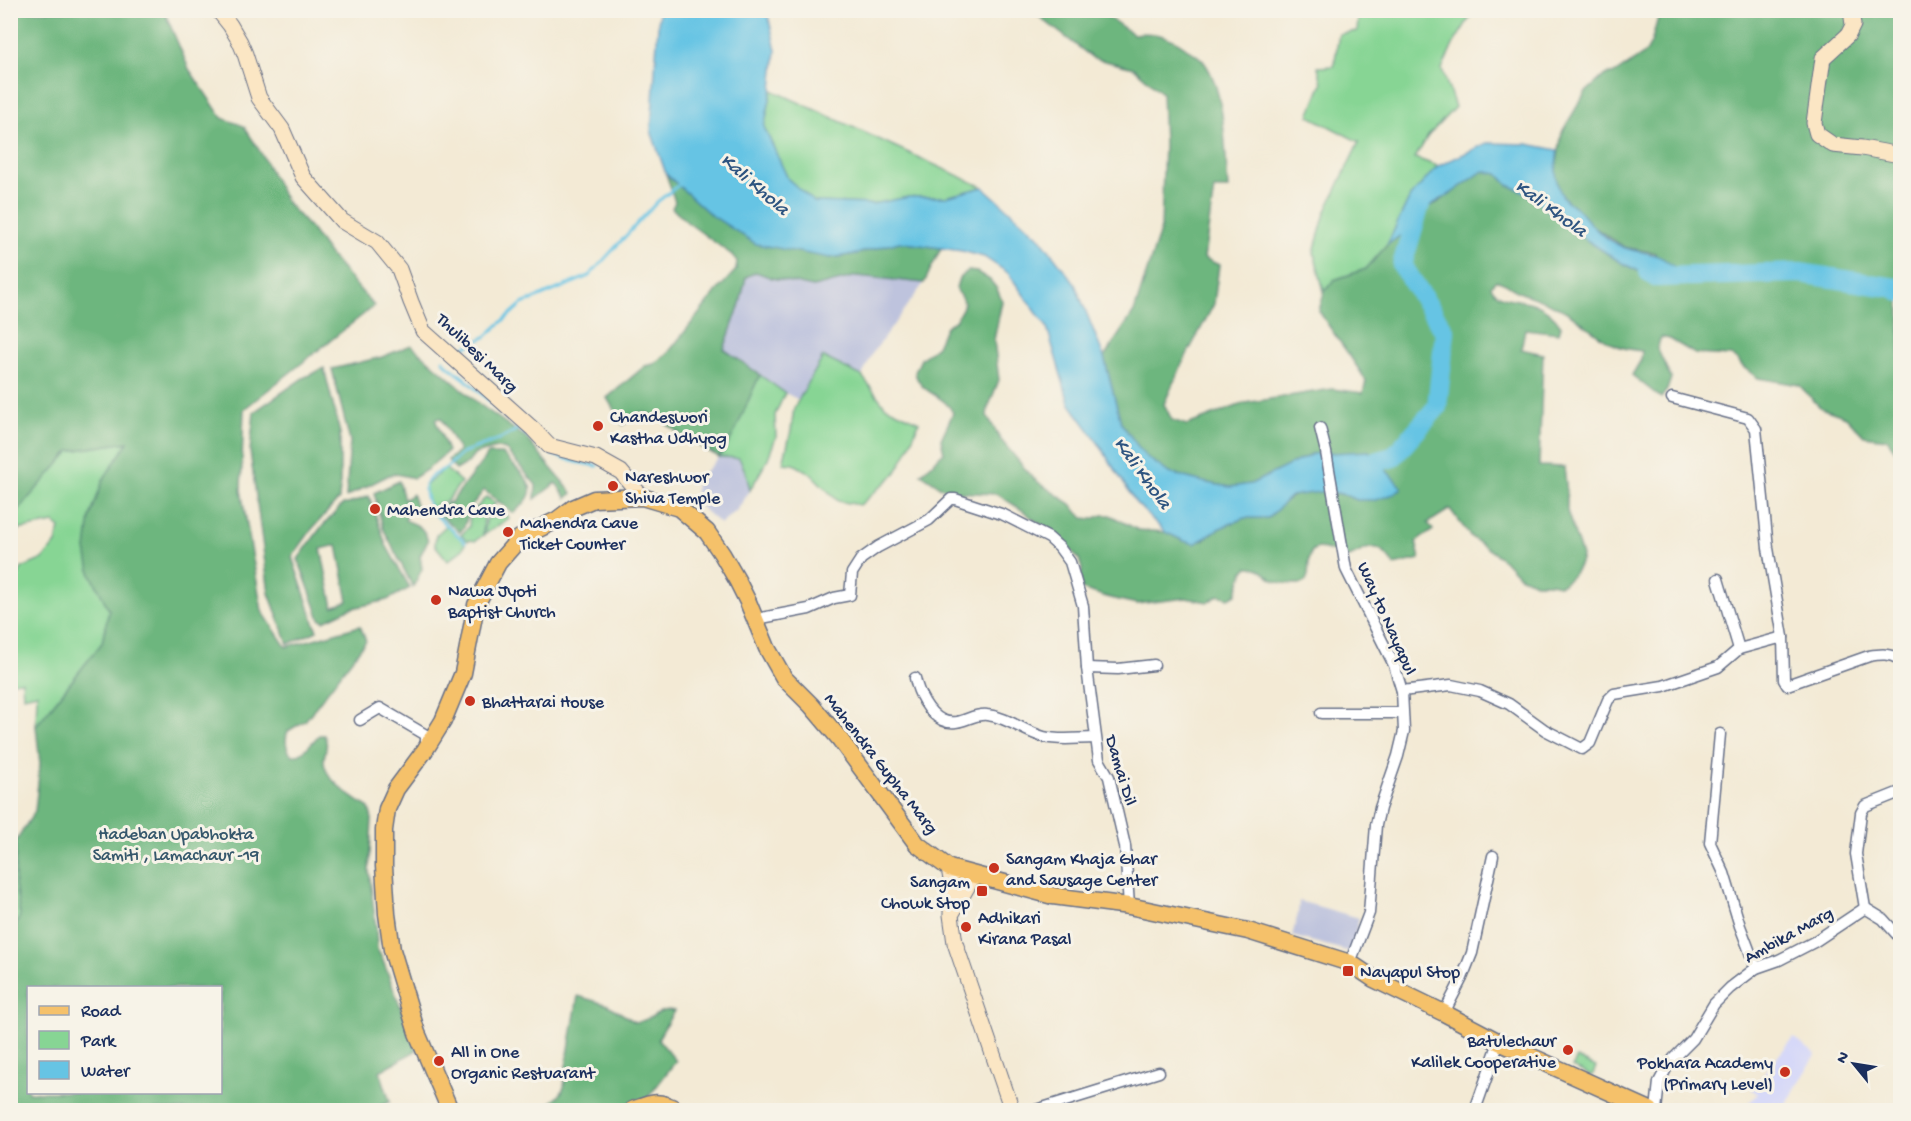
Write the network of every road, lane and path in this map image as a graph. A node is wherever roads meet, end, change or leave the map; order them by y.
1 (218, 10) edge
2 (1851, 10) edge
3 (1900, 155) edge
4 (1672, 398) dead end
5 (1320, 428) dead end
6 (642, 497) junction
7 (1718, 579) dead end
8 (756, 619) junction
9 (1783, 637) junction
10 (1739, 649) junction
11 (1900, 660) edge
12 (1154, 666) dead end
13 (1087, 668) junction
14 (915, 678) dead end
15 (1402, 691) junction
16 (1402, 712) junction
17 (1321, 713) dead end
18 (360, 720) dead end
19 (1719, 734) dead end
20 (1095, 738) junction
21 (425, 750) junction
22 (1900, 792) edge
23 (1493, 856) dead end
24 (949, 868) junction
25 (974, 875) junction
26 (1129, 906) junction
27 (1865, 908) junction
28 (951, 915) junction
29 (1900, 938) edge
30 (1350, 963) junction
31 (1756, 968) junction
32 (1444, 1013) junction
33 (1499, 1042) junction
34 (1159, 1072) dead end
35 (450, 1110) edge
36 (632, 1110) edge
37 (677, 1110) edge
38 (1012, 1110) edge
39 (1036, 1110) edge
40 (1475, 1110) edge
41 (1650, 1110) edge
42 (1656, 1110) edge

1 - 6 main road, Thulibesi Marg
2 - 3 main road
4 - 9 street
5 - 15 street, Way to Nayapul
6 - 8 main road, Mahendra Gupha Marg
6 - 21 main road, Mahendra Gupha Marg
7 - 10 street
8 - 13 street, Damai Dil
8 - 24 main road, Mahendra Gupha Marg
9 - 10 street
9 - 11 street
10 - 15 street
12 - 13 street
13 - 20 street, Damai Dil
14 - 20 street
15 - 16 street, Way to Nayapul
16 - 17 street
16 - 30 street, Way to Nayapul
18 - 21 street
19 - 31 street
20 - 26 street, Damai Dil
21 - 35 main road, Mahendra Gupha Marg
22 - 27 street
23 - 32 street
24 - 25 main road, Mahendra Gupha Marg
24 - 28 main road
25 - 26 main road, Mahendra Gupha Marg
25 - 28 main road
26 - 30 main road, Mahendra Gupha Marg
27 - 29 street
27 - 31 street, Ambika Marg
28 - 38 main road
30 - 32 main road, Mahendra Gupha Marg
31 - 42 street, Ambika Marg
32 - 33 main road, Mahendra Gupha Marg
33 - 40 street
33 - 41 main road, Mahendra Gupha Marg
34 - 39 street
36 - 37 main road

